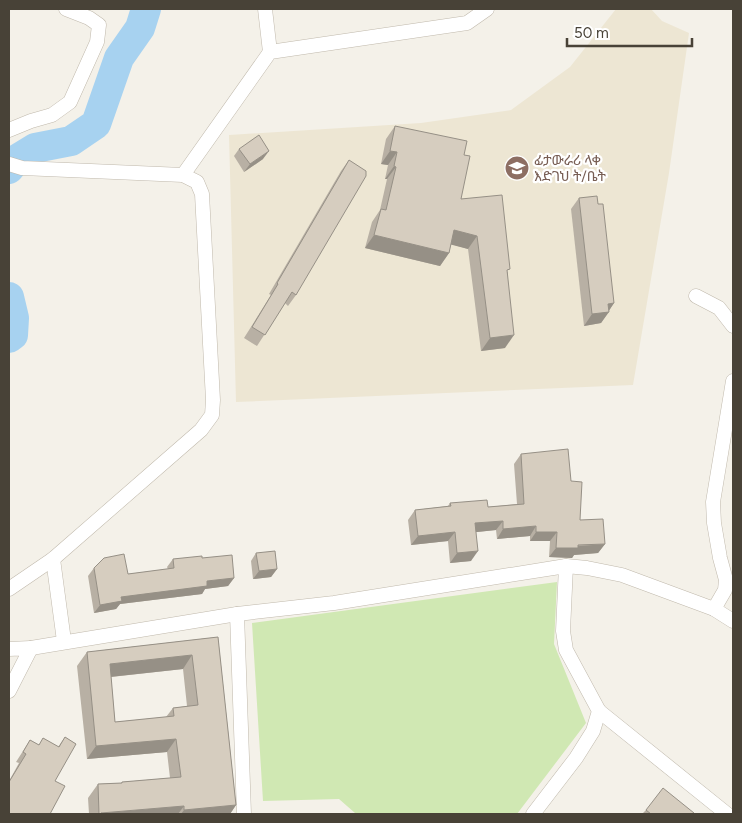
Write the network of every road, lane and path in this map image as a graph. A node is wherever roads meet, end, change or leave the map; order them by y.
1 (66, 9) edge
2 (265, 9) edge
3 (487, 9) edge
4 (466, 16) edge
5 (270, 52) junction
6 (9, 130) edge
7 (15, 166) edge
8 (183, 175) junction
9 (696, 296) dead end
10 (733, 326) edge
11 (733, 381) edge
12 (53, 558) junction
13 (566, 566) junction
14 (9, 589) edge
15 (714, 609) junction
16 (238, 614) junction
17 (733, 621) edge
18 (64, 641) junction
19 (31, 648) junction
20 (9, 649) edge
21 (9, 691) edge
22 (598, 711) junction
23 (244, 814) edge
24 (533, 814) edge
25 (727, 814) edge

1 - 6 street
2 - 5 street
3 - 4 street
4 - 5 street
5 - 8 street
7 - 8 street
8 - 12 street
9 - 10 street
11 - 15 street
12 - 14 street
12 - 18 street
13 - 15 street
13 - 16 street
13 - 22 street
15 - 17 street
16 - 18 street
16 - 23 street
18 - 19 street
19 - 20 street
19 - 21 street
22 - 24 street
22 - 25 street

